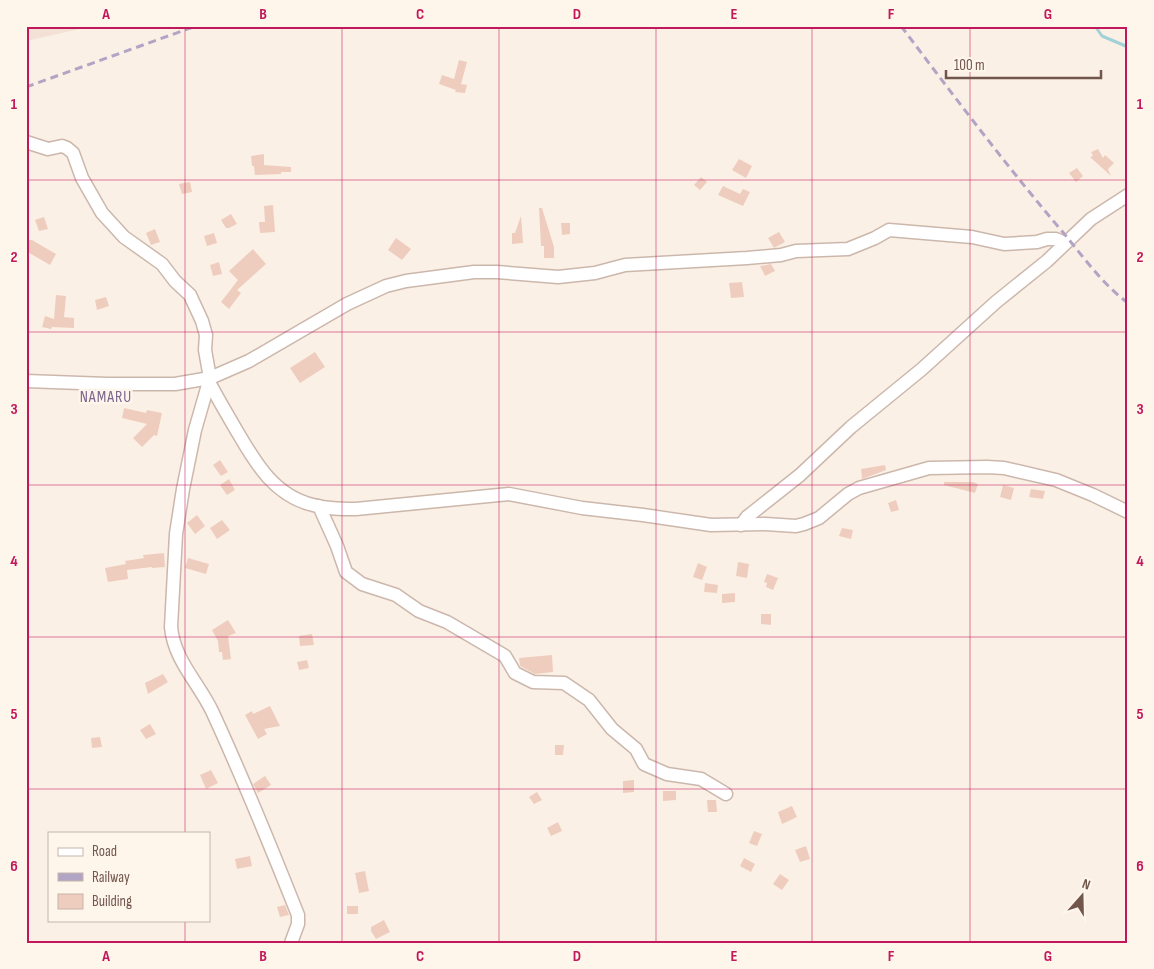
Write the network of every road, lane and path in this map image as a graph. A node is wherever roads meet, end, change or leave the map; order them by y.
1 (26, 142) edge
2 (1128, 195) edge
3 (1065, 243) junction
4 (209, 380) junction
5 (26, 381) edge
6 (319, 506) junction
7 (1128, 512) edge
8 (741, 525) junction
9 (726, 794) dead end
10 (292, 943) edge

1 - 4 street
2 - 3 street
3 - 4 street
3 - 8 street
4 - 5 street
4 - 6 street
4 - 10 street
6 - 8 street
6 - 9 street
7 - 8 street

